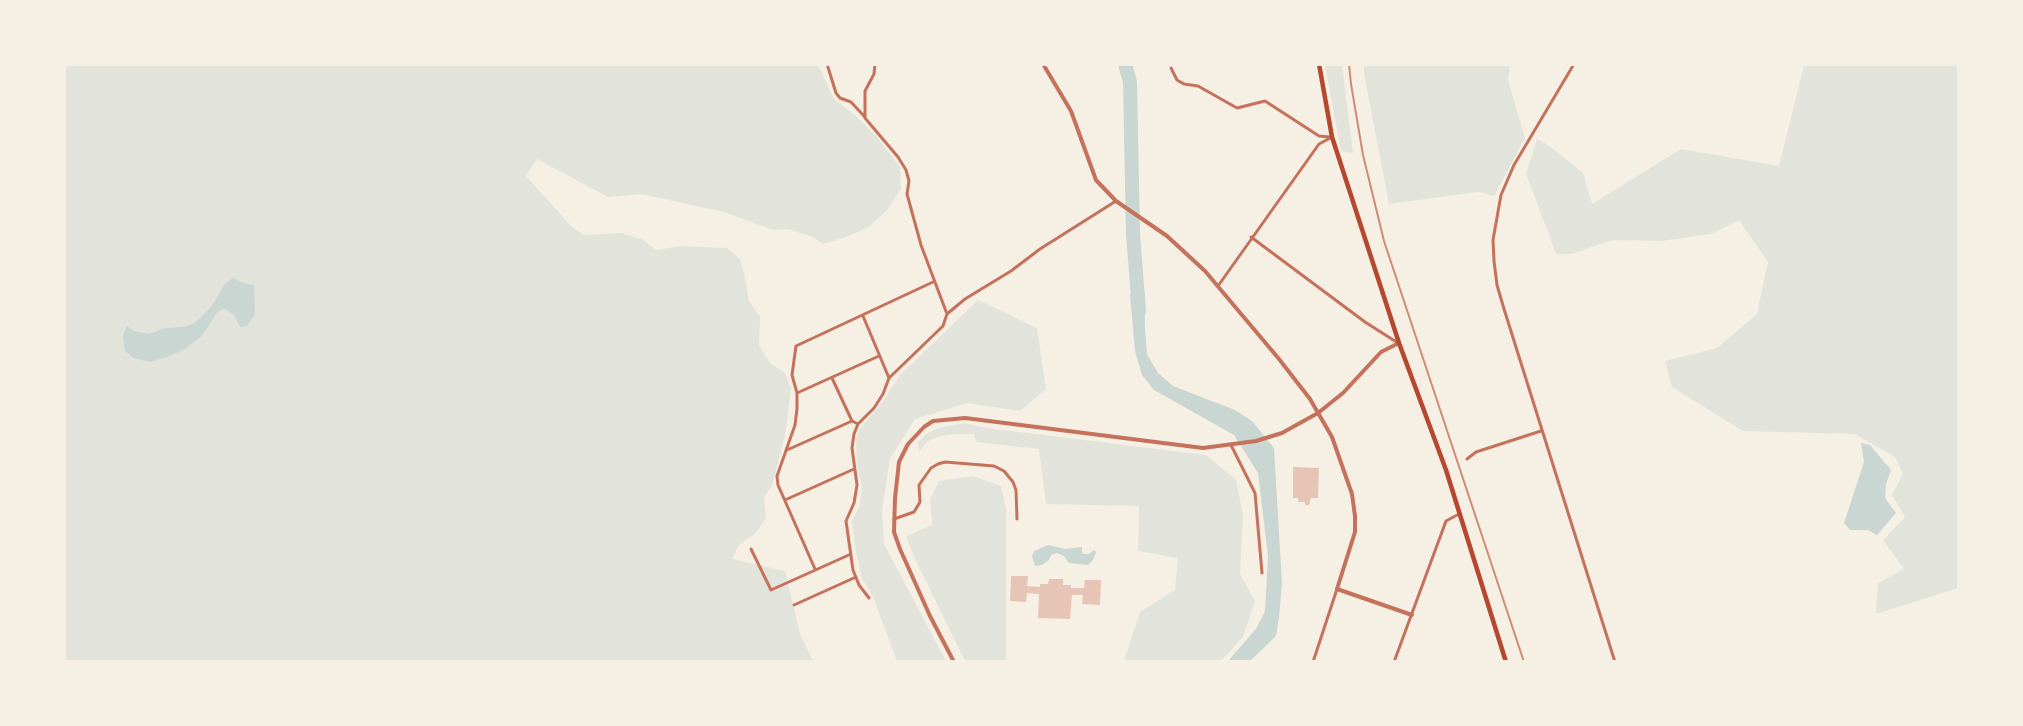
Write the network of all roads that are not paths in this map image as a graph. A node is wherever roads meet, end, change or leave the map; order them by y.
1 (827, 64) edge
2 (875, 64) edge
3 (1043, 64) edge
4 (1319, 64) edge
5 (1574, 64) edge
6 (1171, 69) dead end
7 (865, 118) junction
8 (1332, 137) junction
9 (1116, 201) junction
10 (1251, 237) junction
11 (933, 282) junction
12 (1218, 286) junction
13 (947, 314) junction
14 (862, 316) junction
15 (1399, 343) junction
16 (879, 356) junction
17 (832, 378) junction
18 (889, 378) junction
19 (797, 393) junction
20 (1318, 412) junction
21 (852, 421) junction
22 (858, 424) junction
23 (1541, 431) junction
24 (1231, 445) junction
25 (787, 450) junction
26 (1467, 459) dead end
27 (854, 469) junction
28 (785, 500) junction
29 (1459, 514) junction
30 (894, 519) junction
31 (1017, 519) dead end
32 (751, 549) dead end
33 (851, 554) junction
34 (815, 569) junction
35 (1262, 573) dead end
36 (856, 577) junction
37 (1337, 589) junction
38 (869, 598) dead end
39 (794, 604) dead end
40 (1412, 615) junction
41 (954, 662) edge
42 (1313, 662) edge
43 (1394, 662) edge
44 (1506, 662) edge
45 (1615, 662) edge

1 - 7 street
2 - 7 street
3 - 9 street
4 - 8 main road
5 - 23 street
6 - 8 street
7 - 11 street
8 - 10 street
8 - 15 main road
9 - 12 street
9 - 13 street
10 - 12 street
10 - 15 street
11 - 13 street
11 - 14 street
12 - 20 street
13 - 18 street
14 - 16 street
14 - 19 street
15 - 20 street
15 - 29 main road
16 - 17 street
16 - 18 street
17 - 19 street
17 - 21 street
18 - 22 street
19 - 25 street
20 - 24 street
20 - 37 street
21 - 22 street
21 - 25 street
22 - 27 street
23 - 26 street
23 - 45 street
24 - 30 street
24 - 35 street
25 - 28 street
27 - 28 street
27 - 33 street
28 - 34 street
29 - 40 street
29 - 44 main road
30 - 31 street
30 - 41 street
32 - 34 street
33 - 34 street
33 - 36 street
36 - 38 street
36 - 39 street
37 - 40 street
37 - 42 street
40 - 43 street

